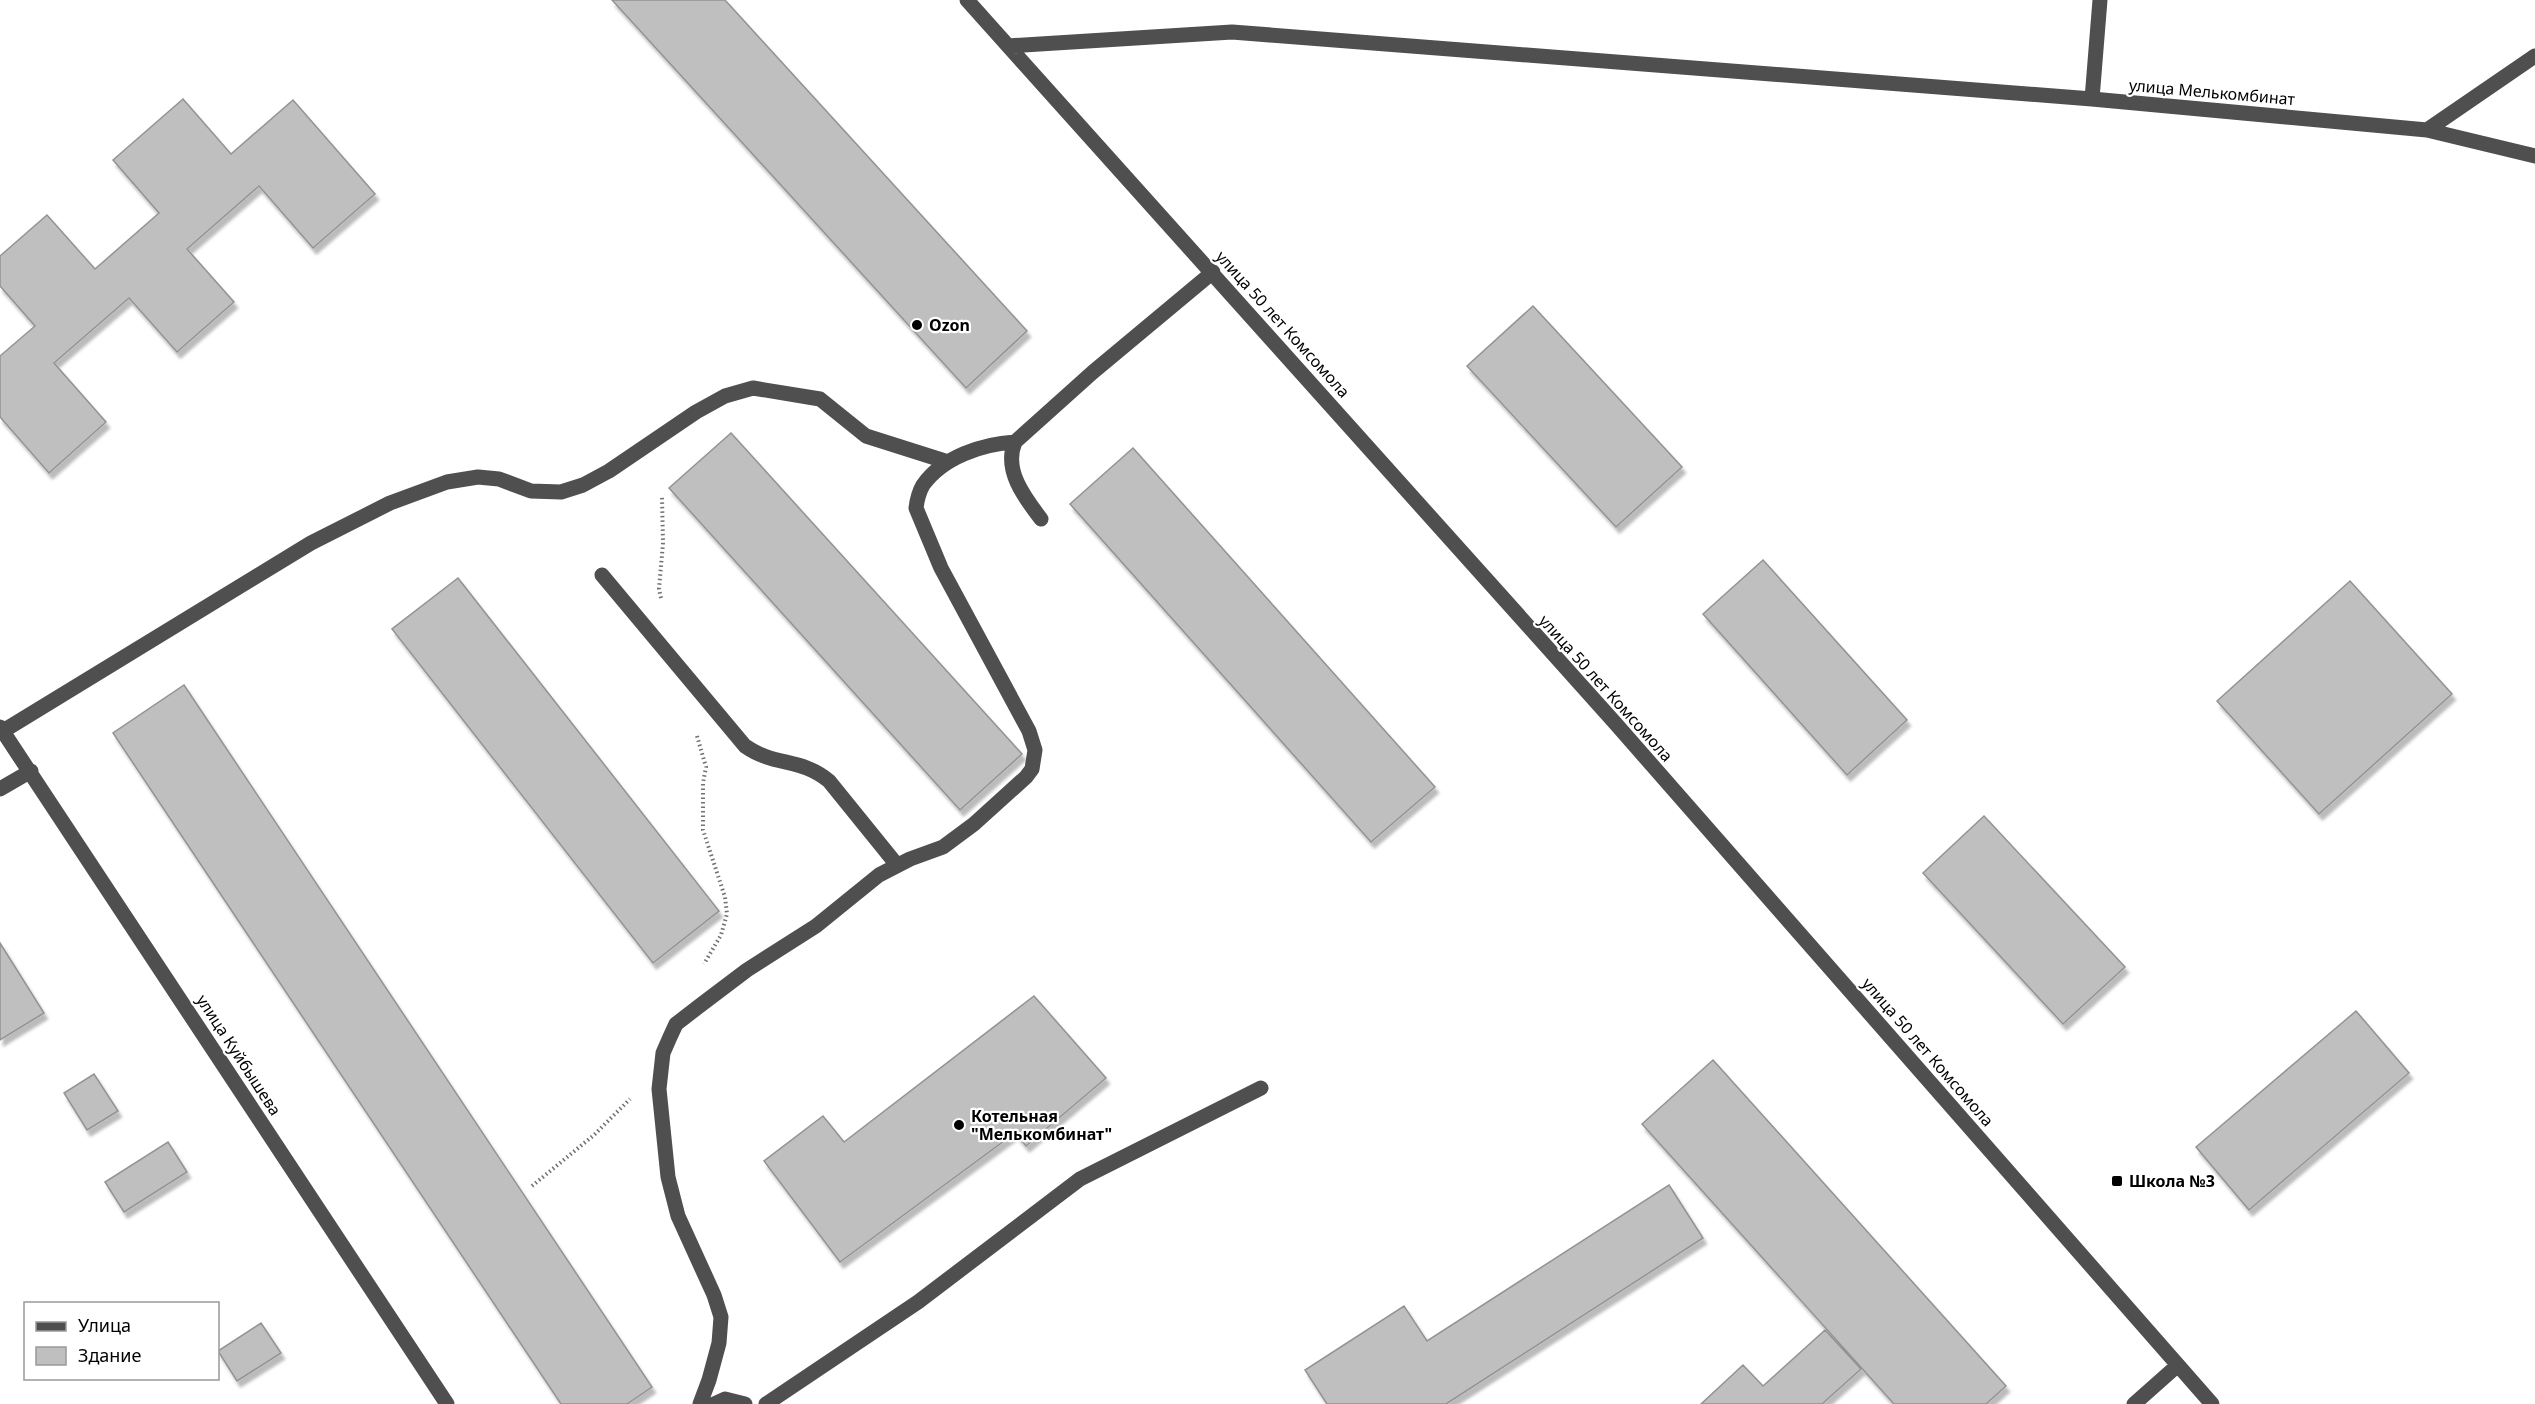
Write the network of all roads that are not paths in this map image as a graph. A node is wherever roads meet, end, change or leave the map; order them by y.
1 (967, 0) edge
2 (2100, 0) edge
3 (1008, 46) junction
4 (2535, 56) edge
5 (2092, 99) junction
6 (2427, 130) junction
7 (2535, 156) edge
8 (1213, 272) junction
9 (1015, 442) junction
10 (948, 462) junction
11 (1041, 519) dead end
12 (602, 575) dead end
13 (1, 729) edge
14 (30, 771) junction
15 (0, 789) edge
16 (897, 865) junction
17 (1261, 1088) dead end
18 (2178, 1365) junction
19 (447, 1404) edge
20 (700, 1404) edge
21 (714, 1404) edge
22 (745, 1404) edge
23 (766, 1404) edge
24 (2134, 1404) edge
25 (2212, 1404) edge

1 - 3 street, улица 50 лет Комсомола
2 - 5 street
3 - 5 street, улица Мелькомбинат
3 - 8 street, улица 50 лет Комсомола
4 - 6 street
5 - 6 street, улица Мелькомбинат
6 - 7 street, улица Мелькомбинат
8 - 9 street
8 - 18 street, улица 50 лет Комсомола
9 - 10 street
9 - 11 street
10 - 13 street
10 - 16 street
12 - 16 street
13 - 14 street, улица Куйбышева
14 - 15 street
14 - 19 street, улица Куйбышева
16 - 20 street
17 - 23 street
18 - 24 street
18 - 25 street, улица 50 лет Комсомола
21 - 22 street

